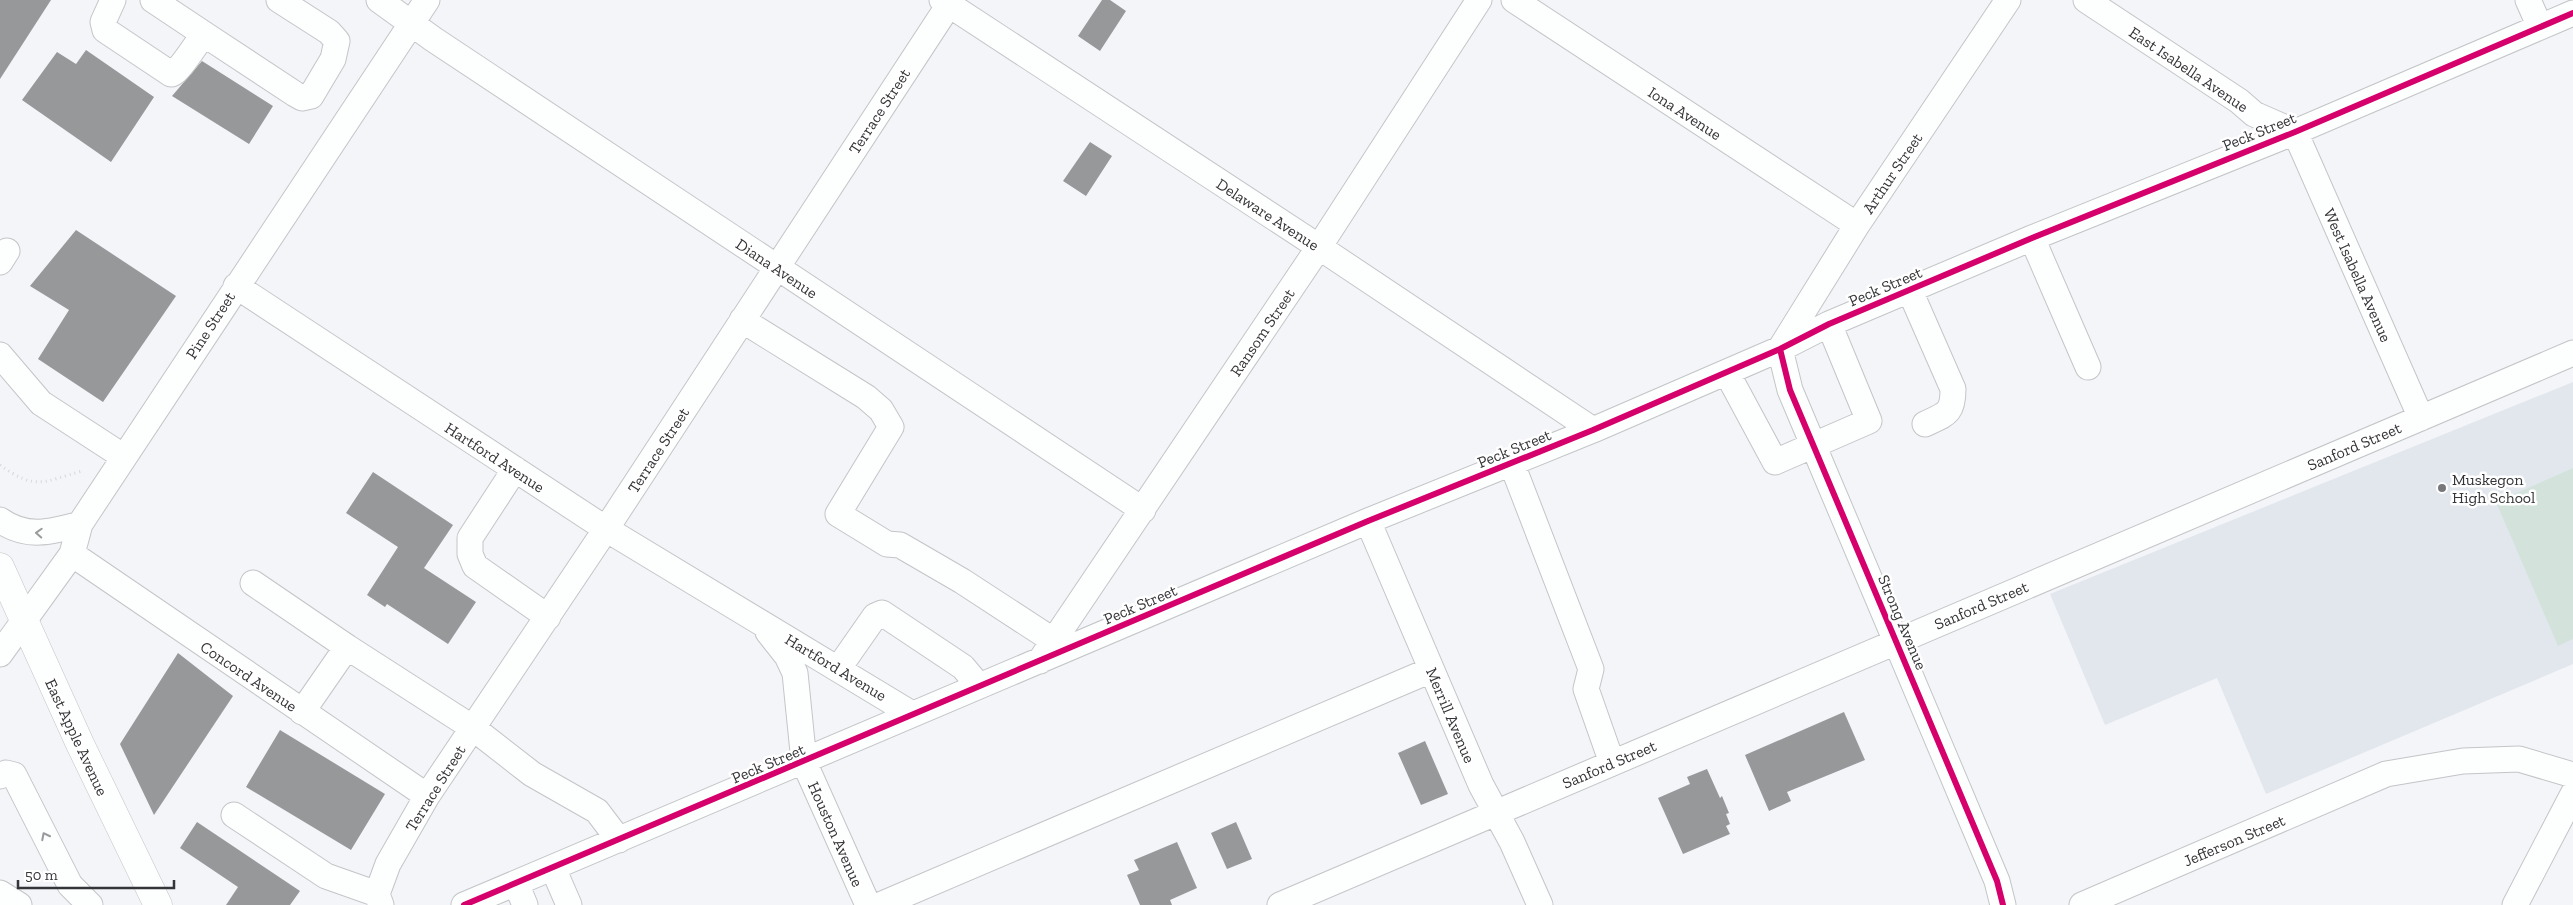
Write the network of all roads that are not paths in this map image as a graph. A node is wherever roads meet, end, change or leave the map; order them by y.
1 (113, 0) edge
2 (153, 0) edge
3 (278, 0) edge
4 (379, 0) edge
5 (427, 0) edge
6 (1479, 0) edge
7 (1514, 0) edge
8 (2008, 0) edge
9 (2086, 0) edge
10 (2528, 0) edge
11 (948, 2) edge
12 (2573, 13) edge
13 (412, 24) junction
14 (2540, 28) junction
15 (204, 34) junction
16 (2295, 132) junction
17 (1857, 225) junction
18 (2032, 238) junction
19 (1319, 247) junction
20 (776, 267) junction
21 (236, 286) junction
22 (1910, 291) junction
23 (742, 320) junction
24 (1829, 324) junction
25 (1780, 349) junction
26 (2573, 353) edge
27 (0, 355) edge
28 (2088, 367) dead end
29 (1727, 373) junction
30 (2421, 418) junction
31 (1925, 424) dead end
32 (1593, 430) junction
33 (1813, 444) junction
34 (124, 457) junction
35 (1512, 464) junction
36 (515, 470) junction
37 (1143, 510) junction
38 (0, 520) edge
39 (1368, 521) junction
40 (80, 524) junction
41 (606, 529) junction
42 (72, 554) junction
43 (0, 567) edge
44 (252, 582) dead end
45 (548, 617) junction
46 (759, 620) junction
47 (23, 621) junction
48 (1054, 641) junction
49 (1897, 641) junction
50 (347, 647) junction
51 (0, 654) edge
52 (1040, 662) junction
53 (838, 669) junction
54 (1432, 670) junction
55 (979, 686) junction
56 (302, 712) junction
57 (912, 714) junction
58 (473, 728) junction
59 (804, 762) junction
60 (1612, 763) junction
61 (2573, 775) edge
62 (0, 776) edge
63 (2573, 794) edge
64 (427, 796) junction
65 (1497, 812) junction
66 (234, 815) dead end
67 (619, 840) junction
68 (552, 868) junction
69 (0, 893) edge
70 (521, 894) edge
71 (2123, 898) edge
72 (379, 899) edge
73 (19, 905) edge
74 (90, 905) edge
75 (158, 905) edge
76 (464, 905) edge
77 (569, 905) edge
78 (868, 905) edge
79 (880, 905) edge
80 (1280, 905) edge
81 (1540, 905) edge
82 (2003, 905) edge
83 (2082, 905) edge
84 (2515, 905) edge

1 - 15 street
2 - 15 street
3 - 15 street
4 - 13 street, Diana Avenue
5 - 13 street, Pine Street
6 - 19 street, Ransom Street
7 - 17 street, Iona Avenue
8 - 17 street, Arthur Street
9 - 16 street, East Isabella Avenue
10 - 14 street
11 - 19 street, Delaware Avenue
11 - 20 street, Terrace Street
12 - 14 street, Peck Street
13 - 20 street, Diana Avenue
13 - 21 street, Pine Street
14 - 16 street, Peck Street
16 - 18 street, Peck Street
16 - 30 street, West Isabella Avenue
17 - 25 street, Arthur Street
18 - 22 street, Peck Street
18 - 28 street
19 - 32 street, Delaware Avenue
19 - 37 street, Ransom Street
20 - 23 street, Terrace Street
20 - 37 street, Diana Avenue
21 - 34 street, Pine Street
21 - 36 street, Hartford Avenue
22 - 24 street, Peck Street
22 - 31 street
23 - 41 street, Terrace Street
23 - 48 street
24 - 25 street, Peck Street
24 - 33 street
25 - 29 street, Peck Street
25 - 33 street, Strong Avenue
26 - 30 street, Sanford Street
27 - 34 street
29 - 32 street, Peck Street
29 - 33 street
30 - 49 street, Sanford Street
32 - 35 street, Peck Street
33 - 49 street, Strong Avenue
34 - 40 street, Pine Street
35 - 39 street, Peck Street
35 - 60 street
36 - 41 street, Hartford Avenue
36 - 45 street
37 - 48 street, Ransom Street
40 -> 38 street
39 - 52 street, Peck Street
39 - 54 street, Merrill Avenue
40 - 42 street, Pine Street
41 - 45 street, Terrace Street
41 - 46 street, Hartford Avenue
42 - 47 street, Pine Street
42 - 56 street, Concord Avenue
43 - 47 main road, East Apple Avenue
44 - 50 street
45 - 58 street, Terrace Street
46 - 53 street, Hartford Avenue
46 - 59 street, Hartford Avenue
47 - 51 street, Pine Street
47 - 75 main road, East Apple Avenue
48 - 52 street, Ransom Street
49 - 60 street, Sanford Street
49 - 82 street, Strong Avenue
50 - 56 street
50 - 58 street
52 - 55 street, Peck Street
53 - 55 street
53 - 57 street, Hartford Avenue
54 - 65 street, Merrill Avenue
54 - 79 street
55 - 57 street, Peck Street
56 - 64 street, Concord Avenue
57 - 59 street, Peck Street
58 - 64 street, Terrace Street
58 - 67 street
59 - 67 street, Peck Street
59 - 78 street, Houston Avenue
60 - 65 street, Sanford Street
61 - 71 street, Jefferson Street
74 -> 62 street
63 - 84 street
64 - 72 street, Terrace Street
65 - 80 street, Sanford Street
65 - 81 street, Merrill Avenue
66 - 72 street
67 - 68 street, Peck Street
68 - 70 street, Peck Street
68 - 77 street
69 - 73 street
70 - 76 street, Peck Street
71 - 83 street, Jefferson Street

